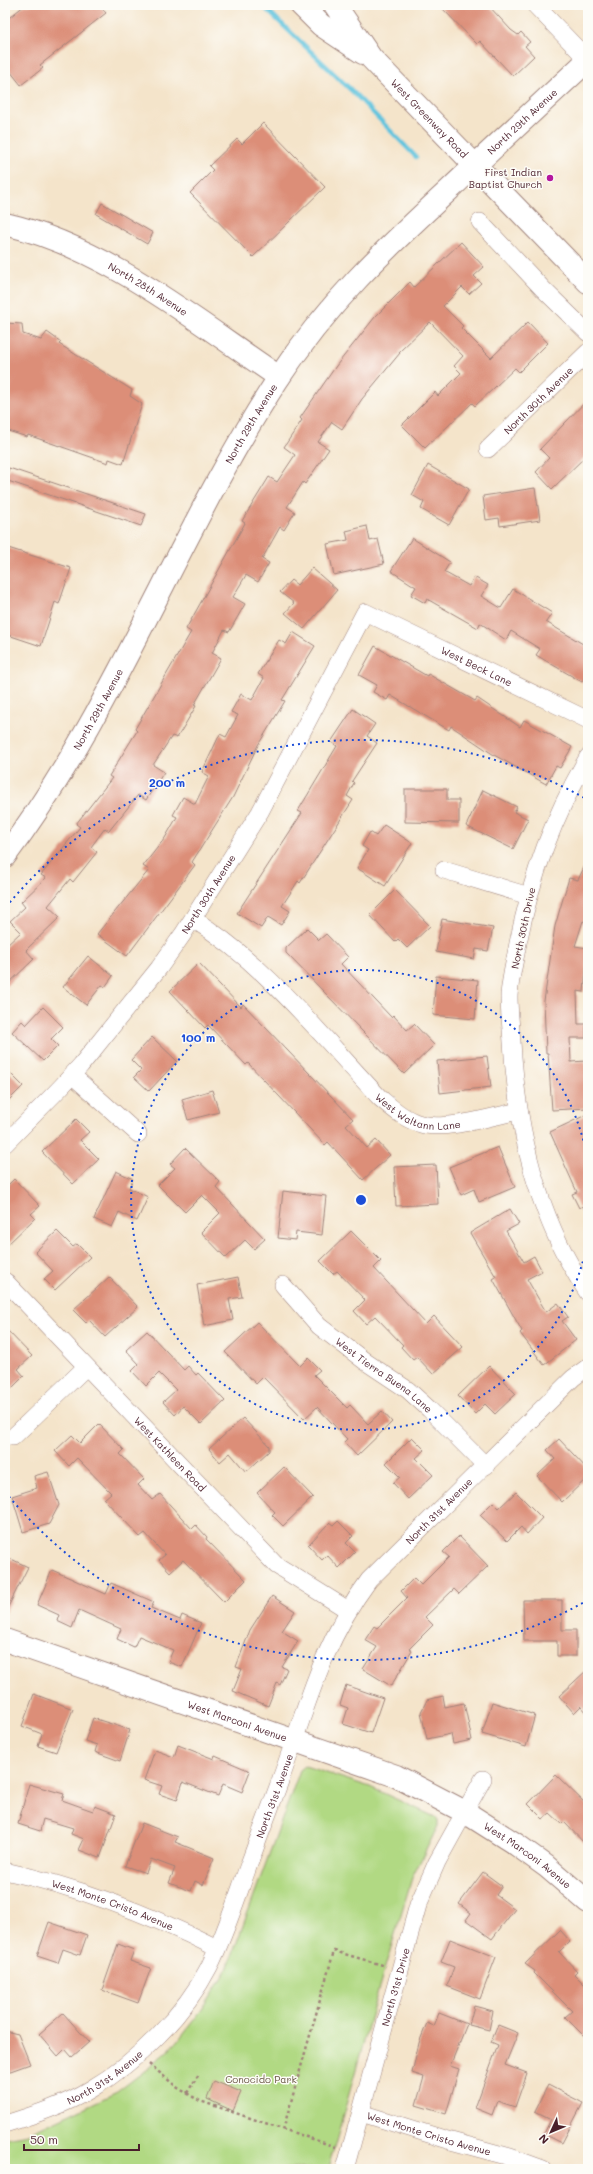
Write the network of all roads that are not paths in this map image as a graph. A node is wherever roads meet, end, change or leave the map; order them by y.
1 (301, 5) edge
2 (336, 5) edge
3 (535, 5) edge
4 (371, 58) junction
5 (588, 60) edge
6 (474, 166) junction
7 (480, 222) dead end
8 (5, 224) edge
9 (588, 282) edge
10 (588, 333) edge
11 (588, 352) edge
12 (279, 377) junction
13 (488, 449) dead end
14 (365, 612) joint
15 (588, 720) edge
16 (588, 757) edge
17 (5, 856) edge
18 (444, 870) dead end
19 (529, 896) junction
20 (193, 920) junction
21 (72, 1075) junction
22 (519, 1111) junction
23 (138, 1134) dead end
24 (5, 1144) edge
25 (5, 1281) edge
26 (283, 1285) dead end
27 (588, 1293) edge
28 (588, 1366) edge
29 (86, 1367) junction
30 (13, 1437) dead end
31 (486, 1466) junction
32 (348, 1610) junction
33 (5, 1640) edge
34 (294, 1741) junction
35 (483, 1779) dead end
36 (465, 1812) junction
37 (5, 1871) edge
38 (588, 1902) edge
39 (217, 1948) junction
40 (361, 2113) junction
41 (5, 2124) edge
42 (345, 2169) edge
43 (543, 2169) edge

1 - 4 street, West Greenway Road
2 - 4 street, West Greenway Road
3 - 5 street
4 - 6 street, West Greenway Road
5 - 6 street, North 29th Avenue
6 - 9 street, West Greenway Road
6 - 12 street, North 29th Avenue
7 - 10 street
8 - 12 street, North 28th Avenue
11 - 13 street, North 30th Avenue
12 - 17 street, North 29th Avenue
14 - 15 street, West Beck Lane
14 - 20 street, North 30th Avenue
16 - 19 street, North 30th Drive
18 - 19 street
19 - 22 street, North 30th Drive
20 - 21 street, North 30th Avenue
20 - 22 street, West Waltann Lane
21 - 23 street
21 - 24 street, North 30th Avenue
22 - 27 street
25 - 29 street, West Kathleen Road
26 - 31 street, West Tierra Buena Lane
28 - 31 street, North 31st Avenue
29 - 30 street
29 - 32 street, West Kathleen Road
31 - 32 street, North 31st Avenue
32 - 34 street, North 31st Avenue
33 - 34 street, West Marconi Avenue
34 - 36 street, West Marconi Avenue
34 - 39 street, North 31st Avenue
35 - 36 street
36 - 38 street, West Marconi Avenue
36 - 40 street, North 31st Drive
37 - 39 street, West Monte Cristo Avenue
39 - 41 street, North 31st Avenue
40 - 42 street, North 31st Drive
40 - 43 street, West Monte Cristo Avenue

